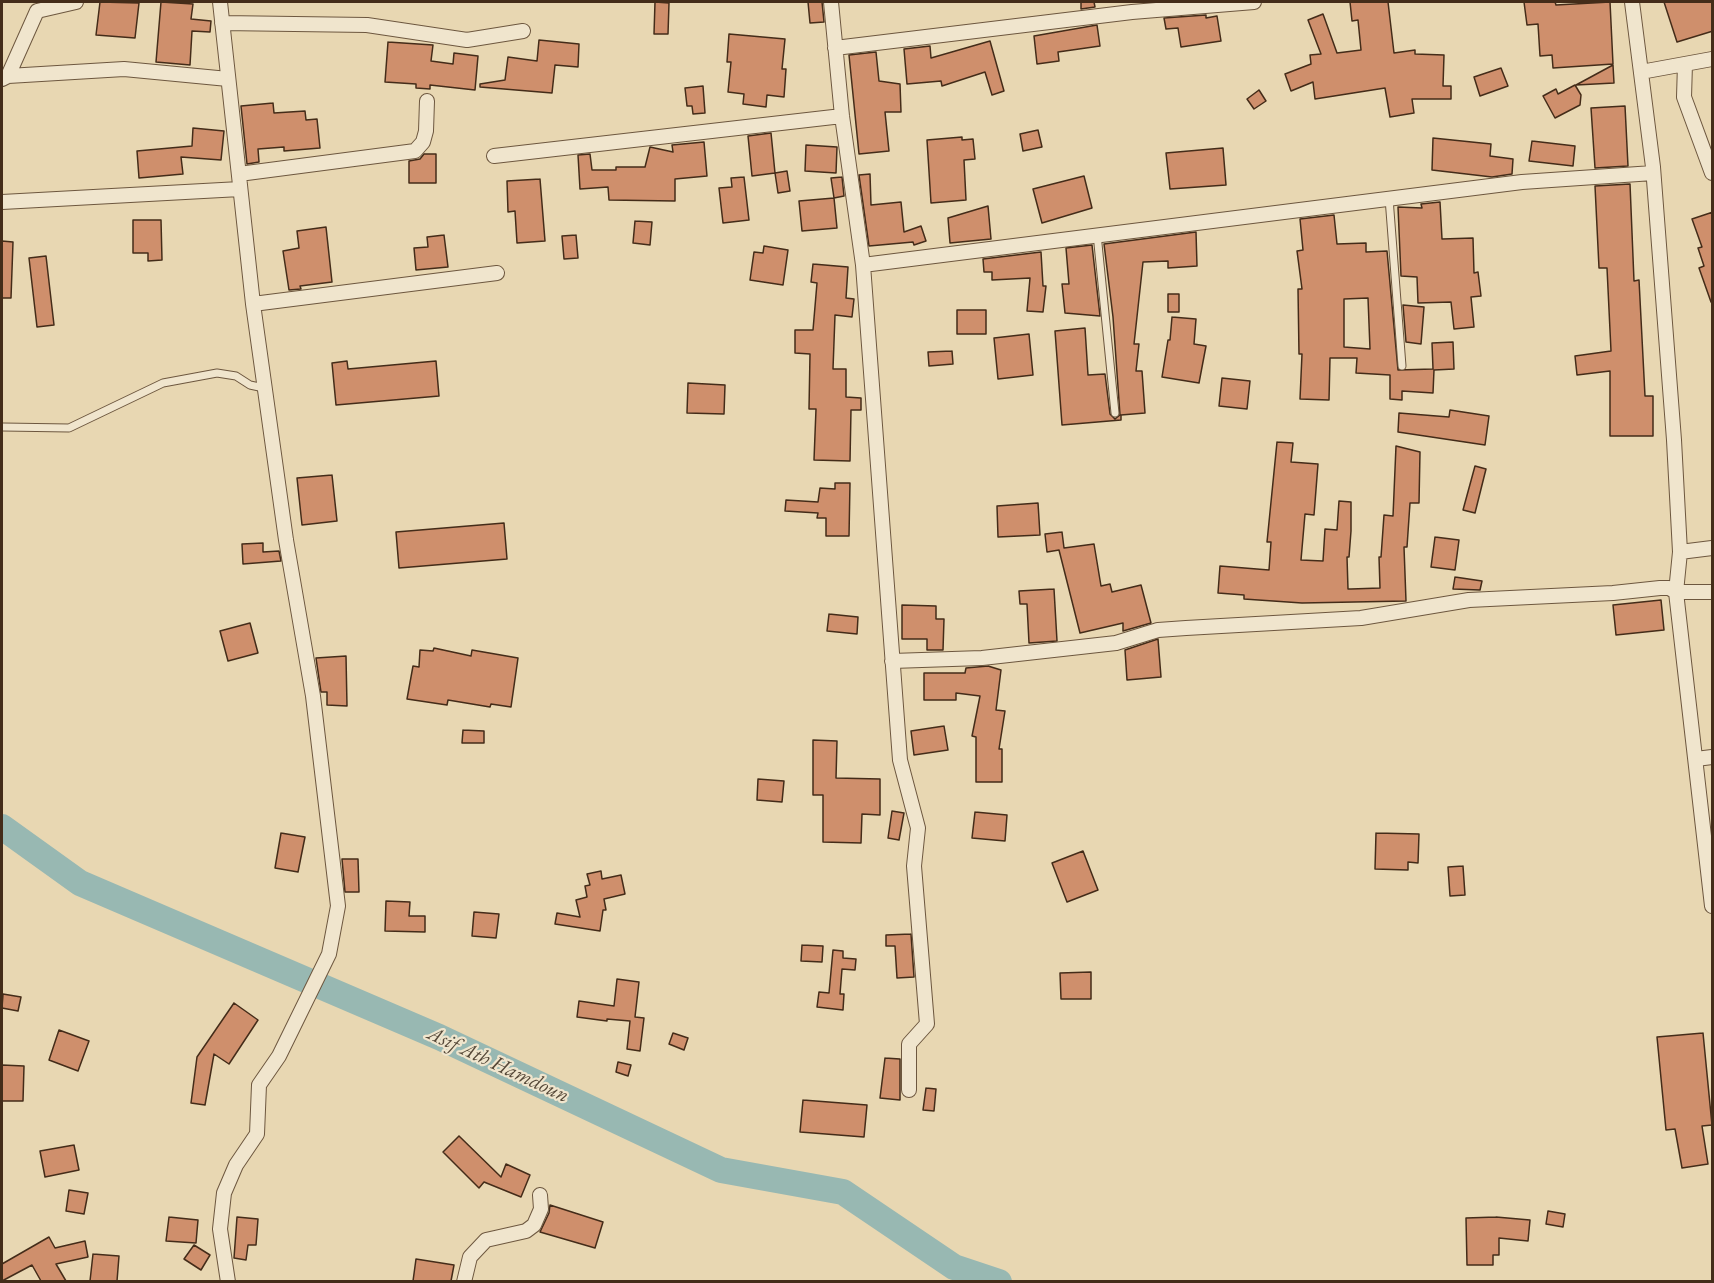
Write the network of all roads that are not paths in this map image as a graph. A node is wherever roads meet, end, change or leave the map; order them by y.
1 (76, 2) edge
2 (220, 2) edge
3 (831, 2) edge
4 (1254, 2) edge
5 (1632, 2) edge
6 (222, 23) junction
7 (523, 31) dead end
8 (835, 48) junction
9 (1713, 59) edge
10 (1685, 64) junction
11 (1641, 72) junction
12 (5, 78) edge
13 (228, 79) junction
14 (427, 101) dead end
15 (842, 116) junction
16 (494, 156) dead end
17 (1653, 173) junction
18 (1713, 173) edge
19 (239, 174) junction
20 (240, 189) junction
21 (1389, 198) junction
22 (2, 202) edge
23 (1097, 234) junction
24 (863, 266) junction
25 (497, 273) dead end
26 (253, 304) junction
27 (1402, 366) dead end
28 (264, 388) junction
29 (1115, 413) dead end
30 (3, 427) edge
31 (1713, 548) edge
32 (1680, 552) junction
33 (1677, 592) junction
34 (1713, 592) edge
35 (892, 661) junction
36 (1713, 757) edge
37 (1696, 759) junction
38 (1713, 906) edge
39 (909, 1090) dead end
40 (540, 1196) dead end
41 (228, 1281) edge
42 (464, 1281) edge

1 - 12 street
2 - 6 street
3 - 8 street
4 - 8 street
5 - 11 street
6 - 7 street
6 - 13 street
8 - 15 street
9 - 10 street
10 - 11 street
10 - 18 street
11 - 17 street
12 - 13 street
13 - 19 street
14 - 19 street
15 - 16 street
15 - 24 street
17 - 21 street
17 - 32 street
19 - 20 street
20 - 22 street
20 - 26 street
21 - 23 street
21 - 27 lane
23 - 24 street
23 - 29 lane
24 - 35 street
25 - 26 street
26 - 28 street
28 - 30 lane
28 - 41 street
31 - 32 street
32 - 33 street
33 - 34 street
33 - 35 street
33 - 37 street
35 - 39 street
36 - 37 street
37 - 38 street
40 - 42 street

